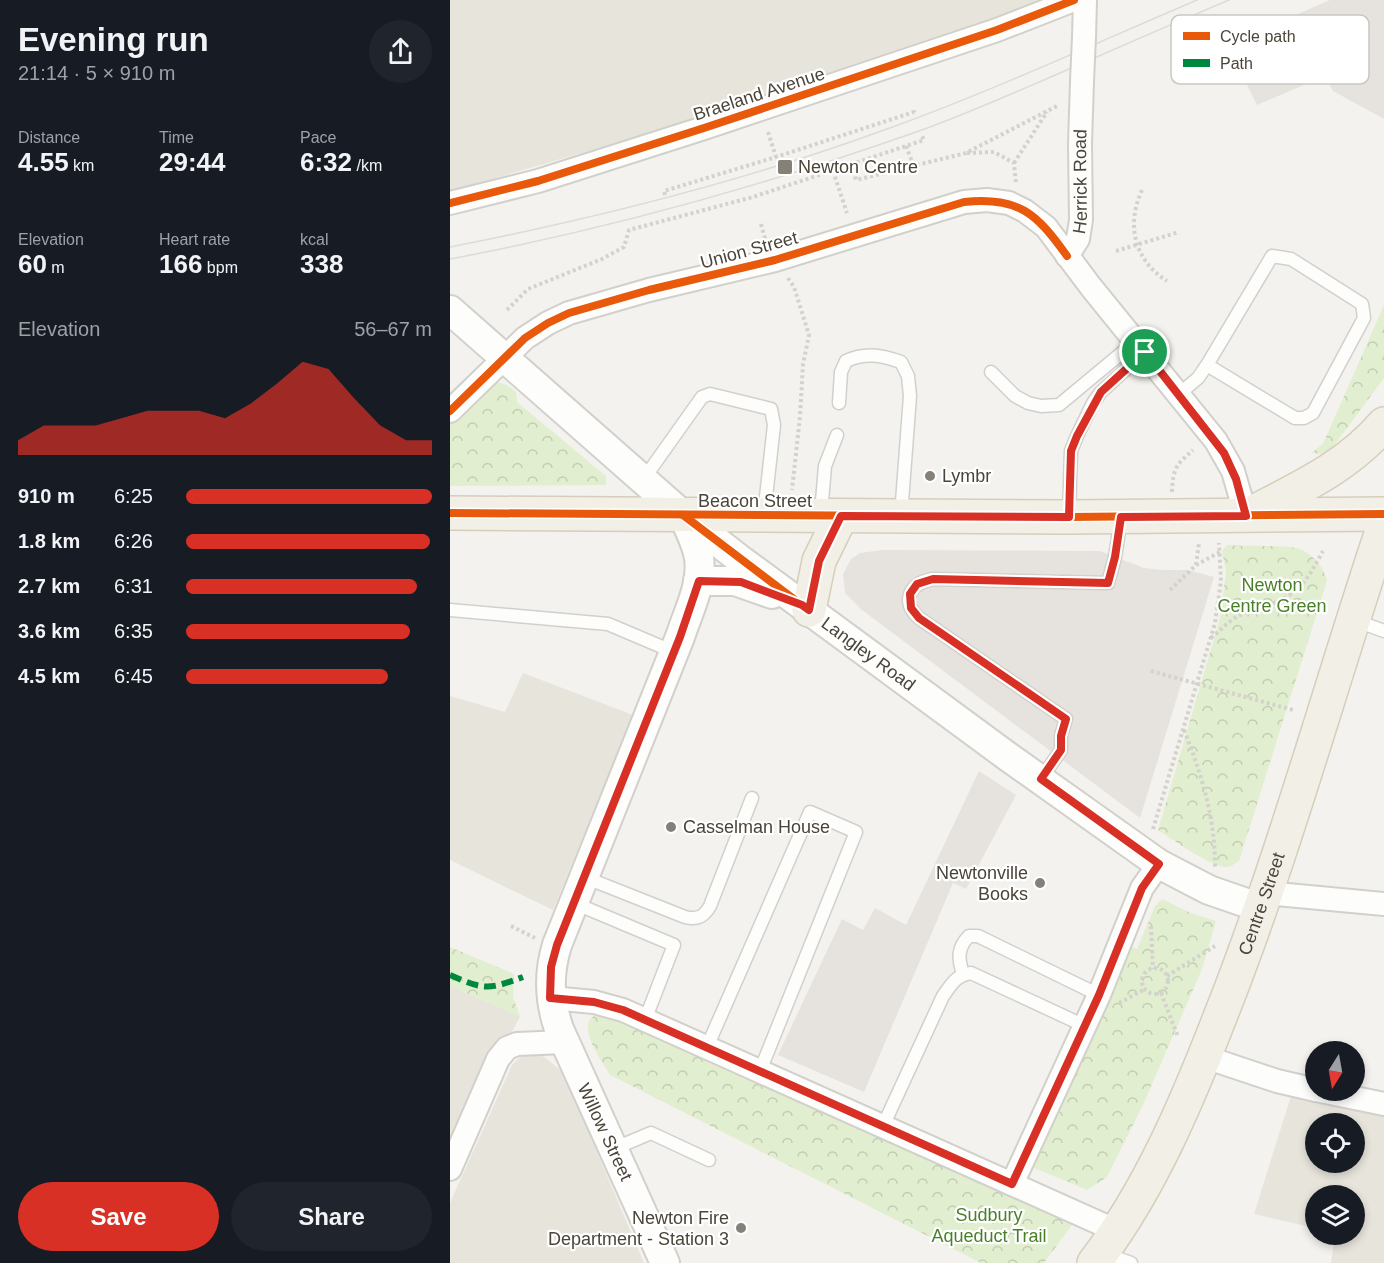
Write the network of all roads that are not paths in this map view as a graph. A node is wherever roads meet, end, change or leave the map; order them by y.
1 (1074, 0) edge
2 (1085, 0) edge
3 (450, 203) edge
4 (1067, 256) junction
5 (450, 310) edge
6 (1140, 347) junction
7 (504, 358) junction
8 (1207, 365) junction
9 (991, 372) dead end
10 (1179, 394) junction
11 (839, 403) dead end
12 (450, 411) edge
13 (1384, 424) edge
14 (837, 435) dead end
15 (643, 480) junction
16 (450, 513) edge
17 (1384, 514) edge
18 (683, 515) junction
19 (764, 516) junction
20 (831, 516) junction
21 (901, 516) junction
22 (1246, 516) junction
23 (1069, 517) junction
24 (1121, 517) junction
25 (1384, 525) edge
26 (699, 581) junction
27 (806, 608) junction
28 (450, 610) edge
29 (1354, 620) junction
30 (1384, 631) edge
31 (674, 652) junction
32 (1041, 779) junction
33 (752, 798) dead end
34 (1159, 864) junction
35 (583, 876) junction
36 (1264, 901) junction
37 (573, 903) junction
38 (1384, 904) edge
39 (963, 974) junction
40 (1099, 995) junction
41 (550, 998) junction
42 (645, 1020) junction
43 (1085, 1026) junction
44 (564, 1041) junction
45 (707, 1047) junction
46 (1205, 1057) junction
47 (760, 1071) junction
48 (1305, 1087) edge
49 (1365, 1100) edge
50 (1384, 1104) edge
51 (884, 1126) junction
52 (613, 1149) junction
53 (709, 1160) dead end
54 (450, 1169) edge
55 (1012, 1184) junction
56 (1111, 1252) edge
57 (665, 1263) edge

1 - 3 street, Braeland Avenue
2 - 4 street, Herrick Road, bridge
4 - 6 street, Herrick Road
4 - 7 street, Union Street
5 - 7 street, Langley Road
6 - 9 lane
6 - 10 street, Herrick Road
6 - 23 lane
7 - 12 street, Union Street
7 - 15 street, Langley Road
8 - 8 lane
8 - 10 lane
10 - 22 street, Herrick Road
11 - 21 lane
13 - 22 main road
14 - 20 lane
15 - 18 street, Langley Road
15 - 19 lane
16 - 18 main road, Beacon Street
17 - 22 main road, Beacon Street
18 - 19 main road, Beacon Street
18 - 26 street
18 - 27 street, Langley Road
19 - 20 main road, Beacon Street
20 - 21 main road, Beacon Street
20 - 27 main road
21 - 23 main road, Beacon Street
22 - 24 main road, Beacon Street
23 - 24 main road, Beacon Street
24 - 32 lane
25 - 29 main road, Centre Street
26 - 27 street
26 - 31 street, Willow Street
27 - 32 street, Langley Road
28 - 31 lane
29 - 30 lane
29 - 36 main road, Centre Street
31 - 35 street, Willow Street
32 - 34 street, Langley Road
33 - 35 lane
34 - 36 street, Langley Road
34 - 40 street
35 - 37 street, Willow Street
36 - 38 street
36 - 46 main road, Centre Street
37 - 41 street, Willow Street
37 - 42 lane
39 - 40 lane
39 - 43 lane
39 - 51 lane
40 - 43 street
41 - 42 street
41 - 44 street, Willow Street
42 - 45 street
43 - 55 street
44 - 52 street, Willow Street
44 - 54 street
45 - 47 street
45 - 47 lane
46 - 48 street
46 - 56 main road, Centre Street
47 - 51 street
49 - 50 street
51 - 55 street
52 - 53 lane
52 - 57 street, Willow Street
55 - 56 street

